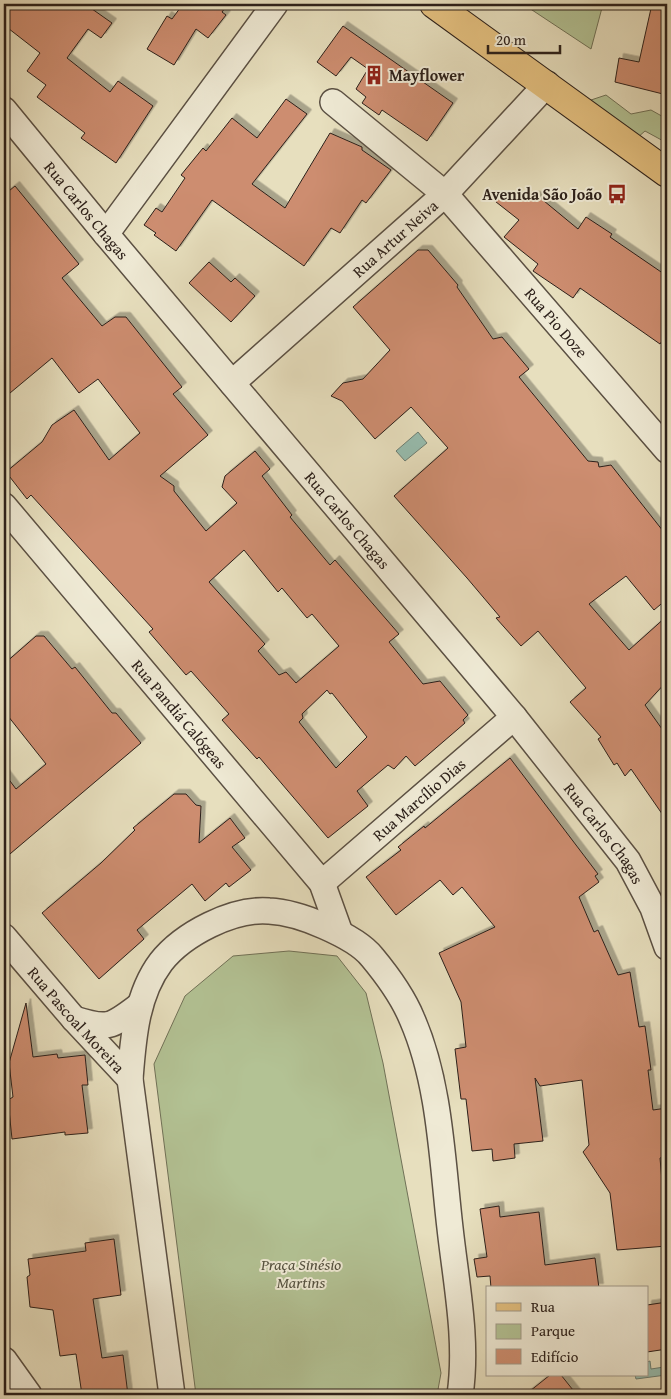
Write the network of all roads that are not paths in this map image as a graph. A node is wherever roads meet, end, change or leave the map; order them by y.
1 (275, 4) edge
2 (434, 4) edge
3 (547, 84) junction
4 (334, 102) dead end
5 (4, 110) edge
6 (667, 173) edge
7 (445, 194) junction
8 (106, 234) junction
9 (232, 382) junction
10 (667, 450) edge
11 (4, 506) edge
12 (514, 717) junction
13 (322, 883) junction
14 (340, 932) junction
15 (6, 944) edge
16 (667, 947) edge
17 (140, 1004) junction
18 (74, 1019) junction
19 (130, 1079) junction
20 (4, 1360) edge
21 (29, 1395) edge
22 (172, 1395) edge
23 (460, 1395) edge

1 - 8 street
2 - 3 main road
3 - 6 main road
3 - 7 street, Rua Artur Neiva
4 - 7 street, Rua Pio Doze
5 - 8 street, Rua Carlos Chagas
7 - 9 street, Rua Artur Neiva
7 - 10 street, Rua Pio Doze
8 - 9 street, Rua Carlos Chagas
9 - 12 street, Rua Carlos Chagas
11 - 13 street, Rua Pandiá Calógeas
12 - 13 street, Rua Marcílio Dias
12 - 16 street, Rua Carlos Chagas
13 - 14 street, Rua Pandiá Calógeas
14 - 17 street
14 - 23 street
15 - 18 street, Rua Pascoal Moreira
17 - 18 street
17 - 19 street
18 - 19 street, Rua Pascoal Moreira
19 - 22 street
20 - 21 street

